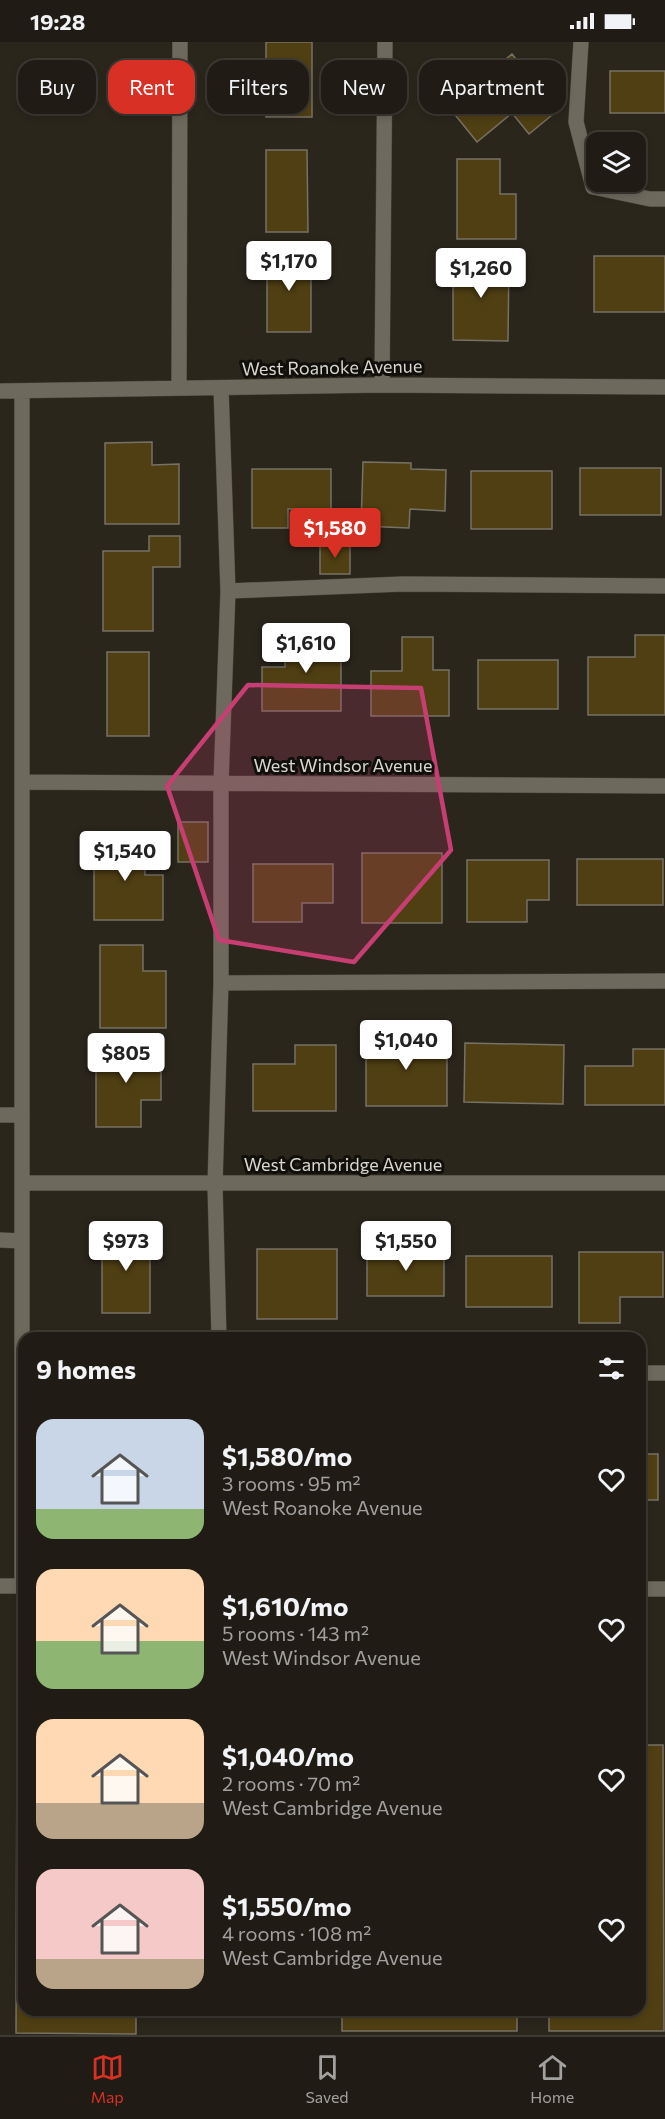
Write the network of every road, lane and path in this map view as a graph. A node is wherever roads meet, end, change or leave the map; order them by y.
1 (180, 42) edge
2 (385, 42) edge
3 (581, 42) edge
4 (665, 199) edge
5 (382, 385) junction
6 (665, 387) edge
7 (179, 388) junction
8 (221, 388) junction
9 (0, 391) edge
10 (22, 391) junction
11 (665, 586) edge
12 (228, 591) junction
13 (22, 782) junction
14 (221, 783) junction
15 (665, 786) edge
16 (665, 981) edge
17 (221, 983) junction
18 (0, 1115) edge
19 (22, 1115) junction
20 (665, 1182) edge
21 (22, 1184) junction
22 (215, 1185) junction
23 (0, 1240) edge
24 (22, 1241) junction
25 (22, 1332) edge
26 (219, 1332) edge
27 (646, 1373) edge
28 (665, 1373) edge
29 (0, 1586) edge
30 (18, 1586) edge
31 (646, 1589) edge
32 (665, 1589) edge

1 - 7 street
2 - 5 street
3 - 4 street
5 - 6 street, West Roanoke Avenue
5 - 8 street, West Roanoke Avenue
7 - 8 street, West Roanoke Avenue
7 - 10 street, West Roanoke Avenue
8 - 12 street
9 - 10 street, West Roanoke Avenue
10 - 13 street
11 - 12 street
12 - 14 street
13 - 14 street, West Windsor Avenue
13 - 19 street
14 - 15 street, West Windsor Avenue
14 - 17 street
16 - 17 street
17 - 22 street
18 - 19 street
19 - 21 street
20 - 22 street, West Cambridge Avenue
21 - 22 street, West Cambridge Avenue
21 - 24 street
22 - 26 street
23 - 24 street
24 - 25 street
27 - 28 street
29 - 30 street
31 - 32 street

